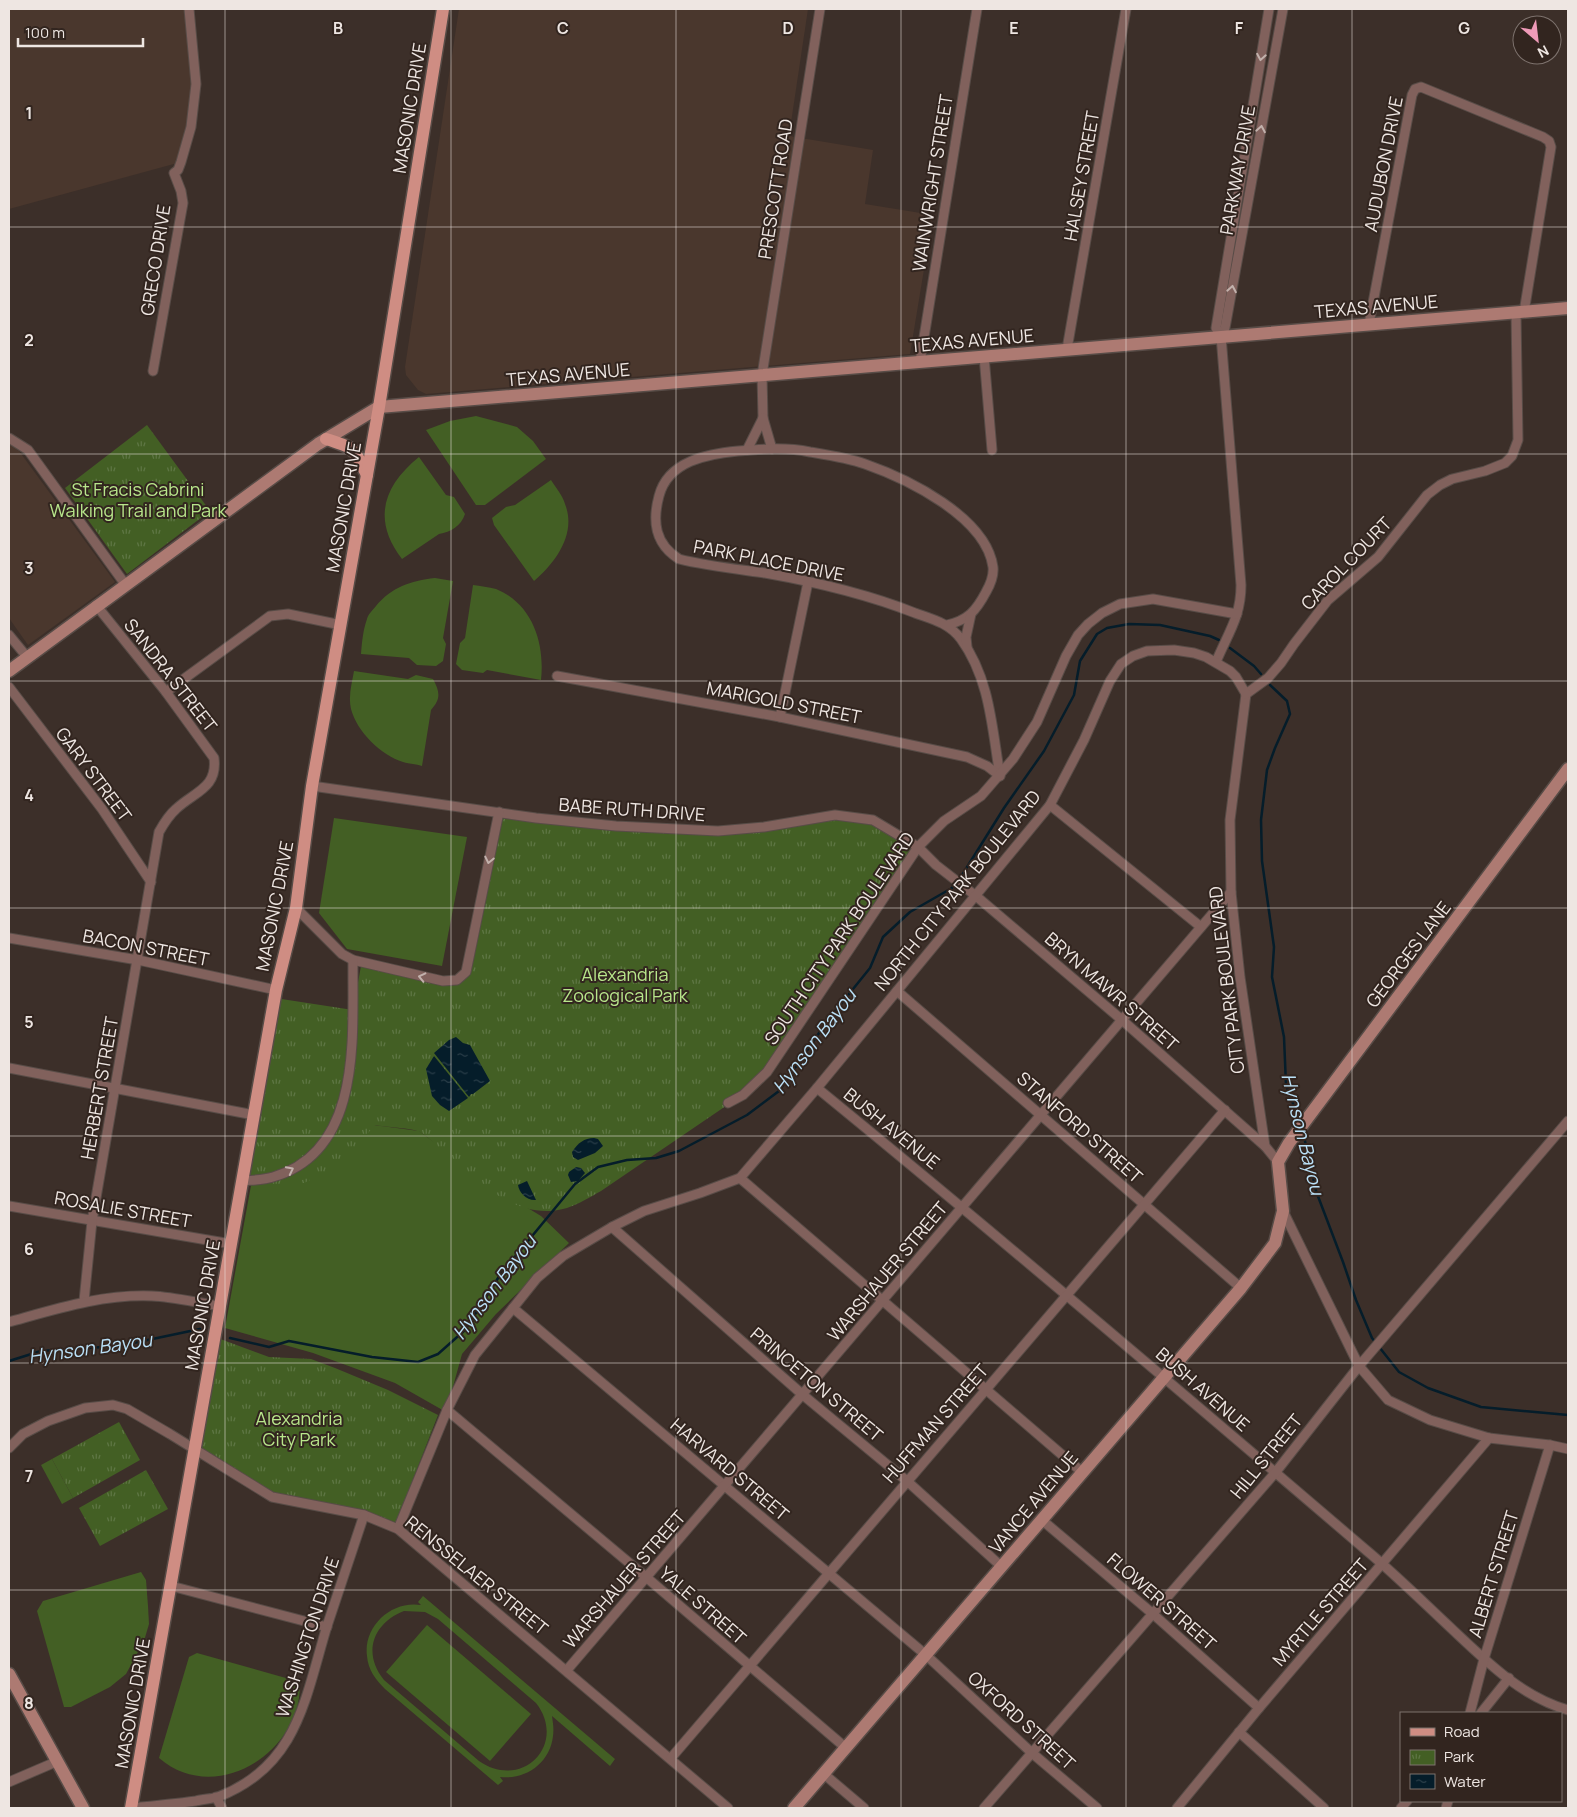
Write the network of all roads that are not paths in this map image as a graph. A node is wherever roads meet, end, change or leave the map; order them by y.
1 (189, 9) edge
2 (443, 9) edge
3 (820, 9) edge
4 (977, 9) edge
5 (1126, 9) edge
6 (1269, 9) edge
7 (1283, 9) edge
8 (1568, 308) edge
9 (1520, 312) junction
10 (1368, 324) junction
11 (1221, 336) junction
12 (1067, 349) junction
13 (984, 356) junction
14 (920, 362) junction
15 (153, 371) dead end
16 (762, 375) junction
17 (379, 408) junction
18 (763, 418) junction
19 (9, 438) edge
20 (326, 439) junction
21 (772, 449) junction
22 (747, 450) junction
23 (992, 450) dead end
24 (367, 475) junction
25 (808, 582) junction
26 (125, 584) junction
27 (96, 605) junction
28 (971, 613) junction
29 (1237, 614) junction
30 (340, 625) junction
31 (947, 625) junction
32 (9, 635) edge
33 (968, 650) junction
34 (26, 658) junction
35 (1216, 662) junction
36 (9, 671) edge
37 (557, 676) dead end
38 (9, 687) edge
39 (166, 692) junction
40 (1246, 694) junction
41 (780, 717) junction
42 (215, 768) joint
43 (1568, 769) edge
44 (1000, 776) junction
45 (312, 786) junction
46 (1050, 805) junction
47 (500, 812) junction
48 (918, 847) junction
49 (936, 865) joint
50 (151, 882) junction
51 (1231, 892) junction
52 (976, 896) junction
53 (296, 908) junction
54 (1201, 927) junction
55 (9, 934) edge
56 (9, 939) edge
57 (138, 960) junction
58 (352, 960) junction
59 (276, 990) junction
60 (896, 991) junction
61 (1122, 1020) junction
62 (9, 1068) edge
63 (115, 1088) junction
64 (817, 1088) junction
65 (728, 1103) dead end
66 (1225, 1110) junction
67 (254, 1115) junction
68 (1041, 1115) junction
69 (1568, 1121) edge
70 (1265, 1146) junction
71 (1278, 1162) junction
72 (740, 1178) junction
73 (243, 1181) junction
74 (1144, 1204) junction
75 (9, 1206) edge
76 (963, 1207) junction
77 (1284, 1210) junction
78 (92, 1221) junction
79 (612, 1227) junction
80 (231, 1244) junction
81 (1241, 1288) junction
82 (1067, 1294) junction
83 (84, 1301) junction
84 (883, 1301) junction
85 (220, 1306) junction
86 (513, 1308) junction
87 (9, 1322) edge
88 (1359, 1366) junction
89 (1165, 1377) junction
90 (986, 1389) junction
91 (803, 1395) junction
92 (447, 1410) junction
93 (1489, 1438) junction
94 (1550, 1445) junction
95 (9, 1448) edge
96 (194, 1449) junction
97 (1568, 1449) edge
98 (1082, 1472) junction
99 (1275, 1473) junction
100 (907, 1481) junction
101 (725, 1486) junction
102 (364, 1514) junction
103 (1042, 1520) junction
104 (398, 1529) junction
105 (1383, 1564) junction
106 (1002, 1567) junction
107 (829, 1572) junction
108 (646, 1577) junction
109 (171, 1586) junction
110 (1154, 1614) junction
111 (327, 1627) junction
112 (926, 1655) junction
113 (1484, 1659) junction
114 (749, 1666) junction
115 (567, 1670) junction
116 (9, 1674) edge
117 (1508, 1678) junction
118 (1259, 1708) junction
119 (1568, 1710) edge
120 (1470, 1712) edge
121 (1482, 1712) edge
122 (1239, 1732) junction
123 (846, 1748) junction
124 (1032, 1752) junction
125 (671, 1758) junction
126 (58, 1761) junction
127 (824, 1774) junction
128 (9, 1782) edge
129 (216, 1797) junction
130 (83, 1808) edge
131 (131, 1808) edge
132 (222, 1808) edge
133 (728, 1808) edge
134 (794, 1808) edge
135 (864, 1808) edge
136 (984, 1808) edge
137 (1097, 1808) edge
138 (1177, 1808) edge
139 (1324, 1808) edge

1 - 15 street, GRECO DRIVE
2 - 17 main road, MASONIC DRIVE
3 - 16 street, PRESCOTT ROAD
4 - 14 street, WAINWRIGHT STREET
5 - 12 street, HALSEY STREET
6 -> 11 street, PARKWAY DRIVE
11 -> 7 street, PARKWAY DRIVE
8 - 9 street, TEXAS AVENUE
9 - 10 street, TEXAS AVENUE
9 - 10 street, AUDUBON DRIVE
9 - 40 street, CAROL COURT
10 - 11 street, TEXAS AVENUE
11 - 12 street, TEXAS AVENUE
11 - 29 street, PARKWAY DRIVE
12 - 13 street, TEXAS AVENUE
13 - 14 street, TEXAS AVENUE
13 - 23 street
14 - 16 street, TEXAS AVENUE
16 - 17 street, TEXAS AVENUE
16 - 18 street, PRESCOTT ROAD
17 - 20 street
17 - 24 main road, MASONIC DRIVE
18 - 21 street
18 - 22 street
19 - 26 street
20 - 24 main road
20 - 26 street
21 - 22 street, PARK PLACE DRIVE
21 - 28 street, PARK PLACE DRIVE
22 - 25 street, PARK PLACE DRIVE
24 - 30 main road, MASONIC DRIVE
25 - 31 street, PARK PLACE DRIVE
25 - 41 street
26 - 27 street
27 - 34 street
27 - 39 street, SANDRA STREET
28 - 31 street, PARK PLACE DRIVE
28 - 33 street
29 - 35 street, PARKWAY DRIVE
29 - 44 street, SOUTH CITY PARK BOULEVARD
30 - 39 street
30 - 45 main road, MASONIC DRIVE
31 - 33 street, PARK PLACE DRIVE
32 - 34 street
33 - 44 street, PARK PLACE DRIVE
34 - 36 street
35 - 40 street, NORTH CITY PARK BOULEVARD
35 - 46 street, NORTH CITY PARK BOULEVARD
37 - 41 street, MARIGOLD STREET
38 - 50 street, GARY STREET
39 - 42 street, SANDRA STREET
40 - 51 street, CITY PARK BOULEVARD
41 - 44 street, MARIGOLD STREET
42 - 50 street, HERBERT STREET
43 - 71 street, GEORGES LANE
44 - 48 street, SOUTH CITY PARK BOULEVARD
45 - 47 street, BABE RUTH DRIVE
45 - 53 main road, MASONIC DRIVE
46 - 52 street, NORTH CITY PARK BOULEVARD
46 - 54 street
47 - 48 street, BABE RUTH DRIVE
47 -> 58 street
48 - 49 street, BABE RUTH DRIVE
48 - 65 street, SOUTH CITY PARK BOULEVARD
49 - 52 street, BRYN MAWR STREET
50 - 57 street, HERBERT STREET
51 - 54 street, WARSHAUER STREET
51 - 70 street, CITY PARK BOULEVARD
52 - 60 street, NORTH CITY PARK BOULEVARD
52 - 61 street, BRYN MAWR STREET
53 - 58 street
53 - 59 main road, MASONIC DRIVE
54 - 61 street, WARSHAUER STREET
55 - 56 street
56 - 57 street, BACON STREET
57 - 59 street, BACON STREET
57 - 63 street, HERBERT STREET
73 -> 58 street
59 - 67 main road, MASONIC DRIVE
60 - 64 street, NORTH CITY PARK BOULEVARD
60 - 68 street, STANFORD STREET
61 - 66 street, BRYN MAWR STREET
61 - 68 street, WARSHAUER STREET
62 - 63 street
63 - 67 street
63 - 78 street, HERBERT STREET
64 - 72 street, NORTH CITY PARK BOULEVARD
64 - 76 street, BUSH AVENUE
66 - 70 street, BRYN MAWR STREET
66 - 74 street, HUFFMAN STREET
67 - 73 main road, MASONIC DRIVE
68 - 74 street, STANFORD STREET
68 - 76 street, WARSHAUER STREET
69 - 88 street, HILL STREET
70 - 71 street
71 - 77 street
72 - 79 street, NORTH CITY PARK BOULEVARD
72 - 84 street
73 - 80 main road, MASONIC DRIVE
74 - 81 street, STANFORD STREET
74 - 82 street, HUFFMAN STREET
75 - 78 street, ROSALIE STREET
76 - 82 street, BUSH AVENUE
76 - 84 street, WARSHAUER STREET
77 - 81 street, VANCE AVENUE
77 - 88 street
78 - 80 street, ROSALIE STREET
78 - 83 street, HERBERT STREET
79 - 86 street, NORTH CITY PARK BOULEVARD
79 - 91 street, PRINCETON STREET
80 - 85 main road, MASONIC DRIVE
81 - 89 street, VANCE AVENUE
82 - 89 street, BUSH AVENUE
82 - 90 street, HUFFMAN STREET
83 - 85 street
83 - 87 street
84 - 90 street
84 - 91 street, WARSHAUER STREET
85 - 96 main road, MASONIC DRIVE
86 - 92 street, NORTH CITY PARK BOULEVARD
86 - 101 street, HARVARD STREET
88 - 93 street
88 - 99 street, HILL STREET
89 - 98 street, VANCE AVENUE
89 - 99 street, BUSH AVENUE
90 - 98 street
90 - 100 street, HUFFMAN STREET
91 - 100 street, PRINCETON STREET
91 - 101 street, WARSHAUER STREET
92 - 104 street, NORTH CITY PARK BOULEVARD
92 - 108 street, YALE STREET
93 - 94 street
93 - 105 street, MYRTLE STREET
94 - 97 street
94 - 113 street, ALBERT STREET
95 - 96 street, RENSSELAER STREET
96 - 102 street, RENSSELAER STREET
96 - 109 main road, MASONIC DRIVE
98 - 103 street, VANCE AVENUE
99 - 105 street, BUSH AVENUE
99 - 110 street, HILL STREET
100 - 106 street, PRINCETON STREET
100 - 107 street, HUFFMAN STREET
101 - 107 street, HARVARD STREET
101 - 108 street, WARSHAUER STREET
102 - 104 street, RENSSELAER STREET
102 - 111 street, WASHINGTON DRIVE
103 - 106 street, VANCE AVENUE
103 - 110 street, FLOWER STREET
104 - 115 street, RENSSELAER STREET
105 - 113 street, BUSH AVENUE
105 - 118 street, MYRTLE STREET
106 - 112 street, VANCE AVENUE
107 - 112 street, HARVARD STREET
107 - 114 street, HUFFMAN STREET
108 - 114 street, YALE STREET
108 - 115 street, WARSHAUER STREET
109 - 111 street
109 - 131 main road, MASONIC DRIVE
110 - 118 street, FLOWER STREET
110 - 124 street, HILL STREET
111 - 129 street, WASHINGTON DRIVE
112 - 123 street, VANCE AVENUE
112 - 124 street, OXFORD STREET
113 - 117 street, BUSH AVENUE
113 - 120 street, ALBERT STREET
114 - 123 street, YALE STREET
114 - 125 street, HUFFMAN STREET
115 - 125 street, RENSSELAER STREET
116 - 126 street
117 - 119 street, BUSH AVENUE
117 - 121 street
118 - 122 street, MYRTLE STREET
122 - 138 street, MYRTLE STREET
122 - 139 street
123 - 127 street, VANCE AVENUE
124 - 136 street, HILL STREET
124 - 137 street, OXFORD STREET
125 - 133 street, RENSSELAER STREET
126 - 128 street
126 - 130 street
127 - 134 street, VANCE AVENUE
127 - 135 street
129 - 131 street, WASHINGTON DRIVE
129 - 132 street

